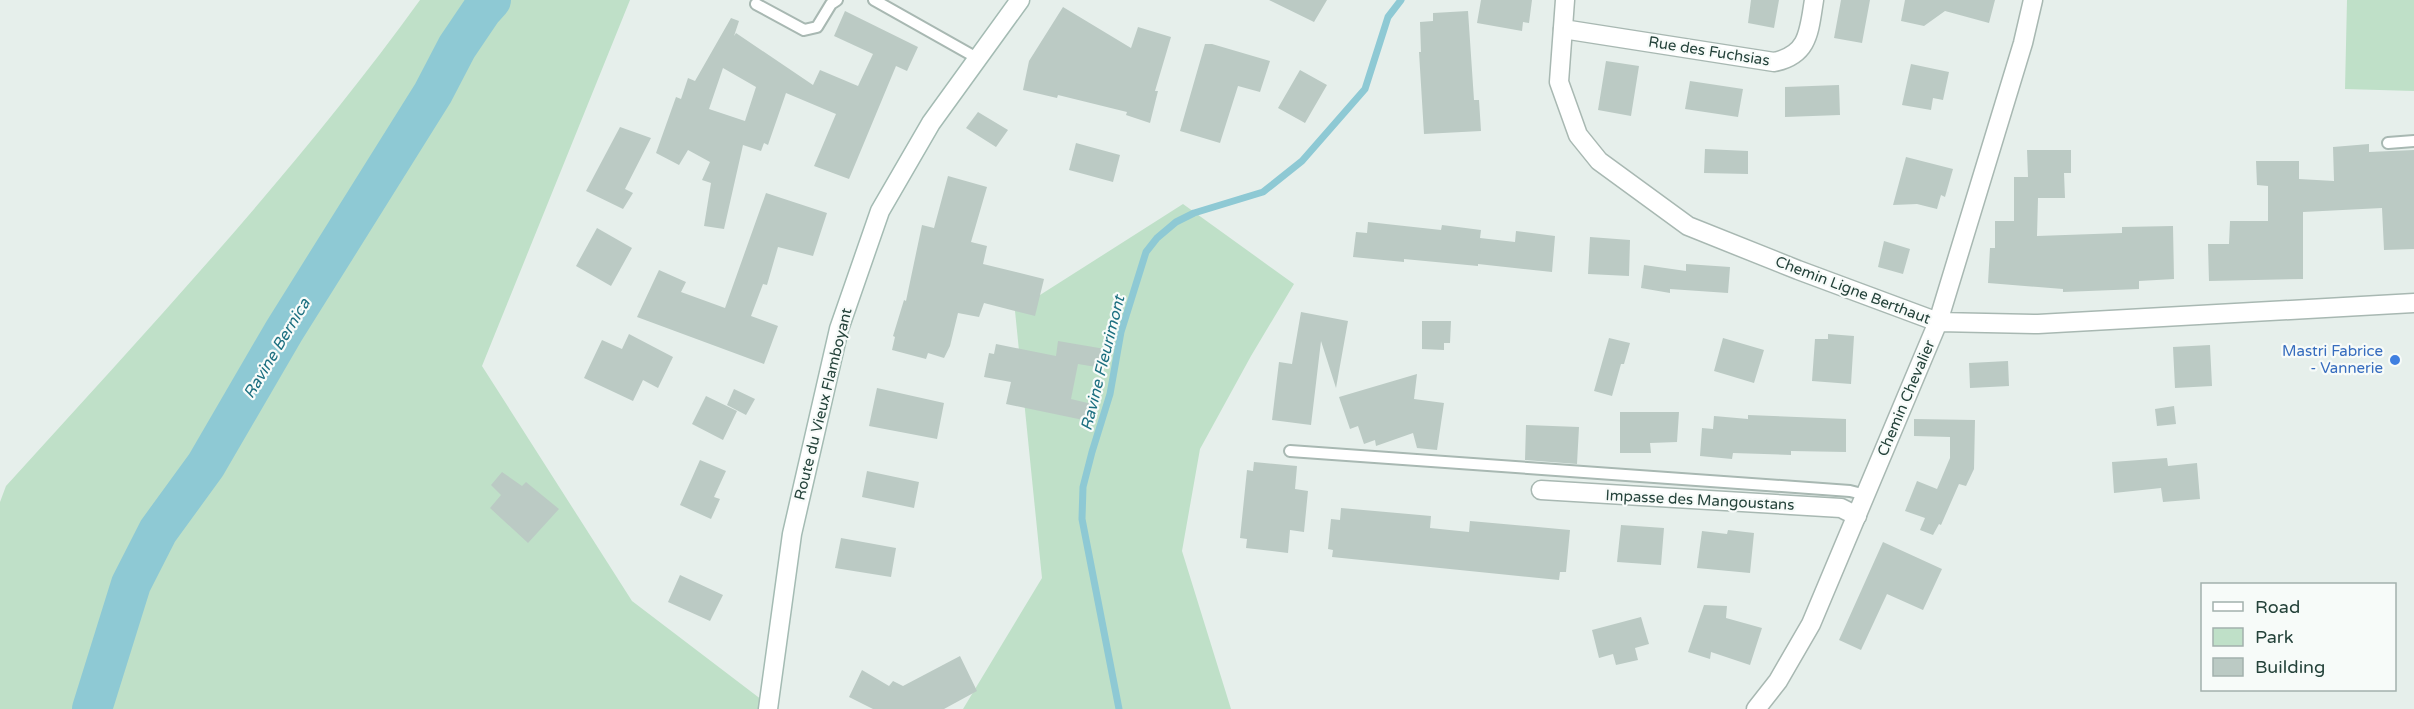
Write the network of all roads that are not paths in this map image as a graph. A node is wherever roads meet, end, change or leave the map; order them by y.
1 (837, 0) edge
2 (874, 0) edge
3 (1020, 0) edge
4 (1565, 0) edge
5 (1814, 0) edge
6 (2033, 0) edge
7 (756, 4) dead end
8 (1563, 29) junction
9 (977, 58) junction
10 (2414, 141) edge
11 (2388, 143) dead end
12 (2414, 303) edge
13 (1938, 322) junction
14 (1290, 450) dead end
15 (1540, 490) dead end
16 (1866, 495) junction
17 (1857, 516) junction
18 (768, 709) edge
19 (1756, 709) edge

1 - 7 lane
2 - 9 lane
3 - 9 street, Route du Vieux Flamboyant
4 - 8 street, Chemin Ligne Berthaut
5 - 8 street, Rue des Fuchsias
6 - 13 street, Chemin Chevalier
8 - 13 street, Chemin Ligne Berthaut
9 - 18 street, Route du Vieux Flamboyant
10 - 11 lane
12 - 13 street, Chemin Ligne Berthaut
13 - 16 street, Chemin Chevalier
14 - 16 lane
15 - 17 street, Impasse des Mangoustans
16 - 17 street, Chemin Chevalier
17 - 19 street, Chemin Chevalier

